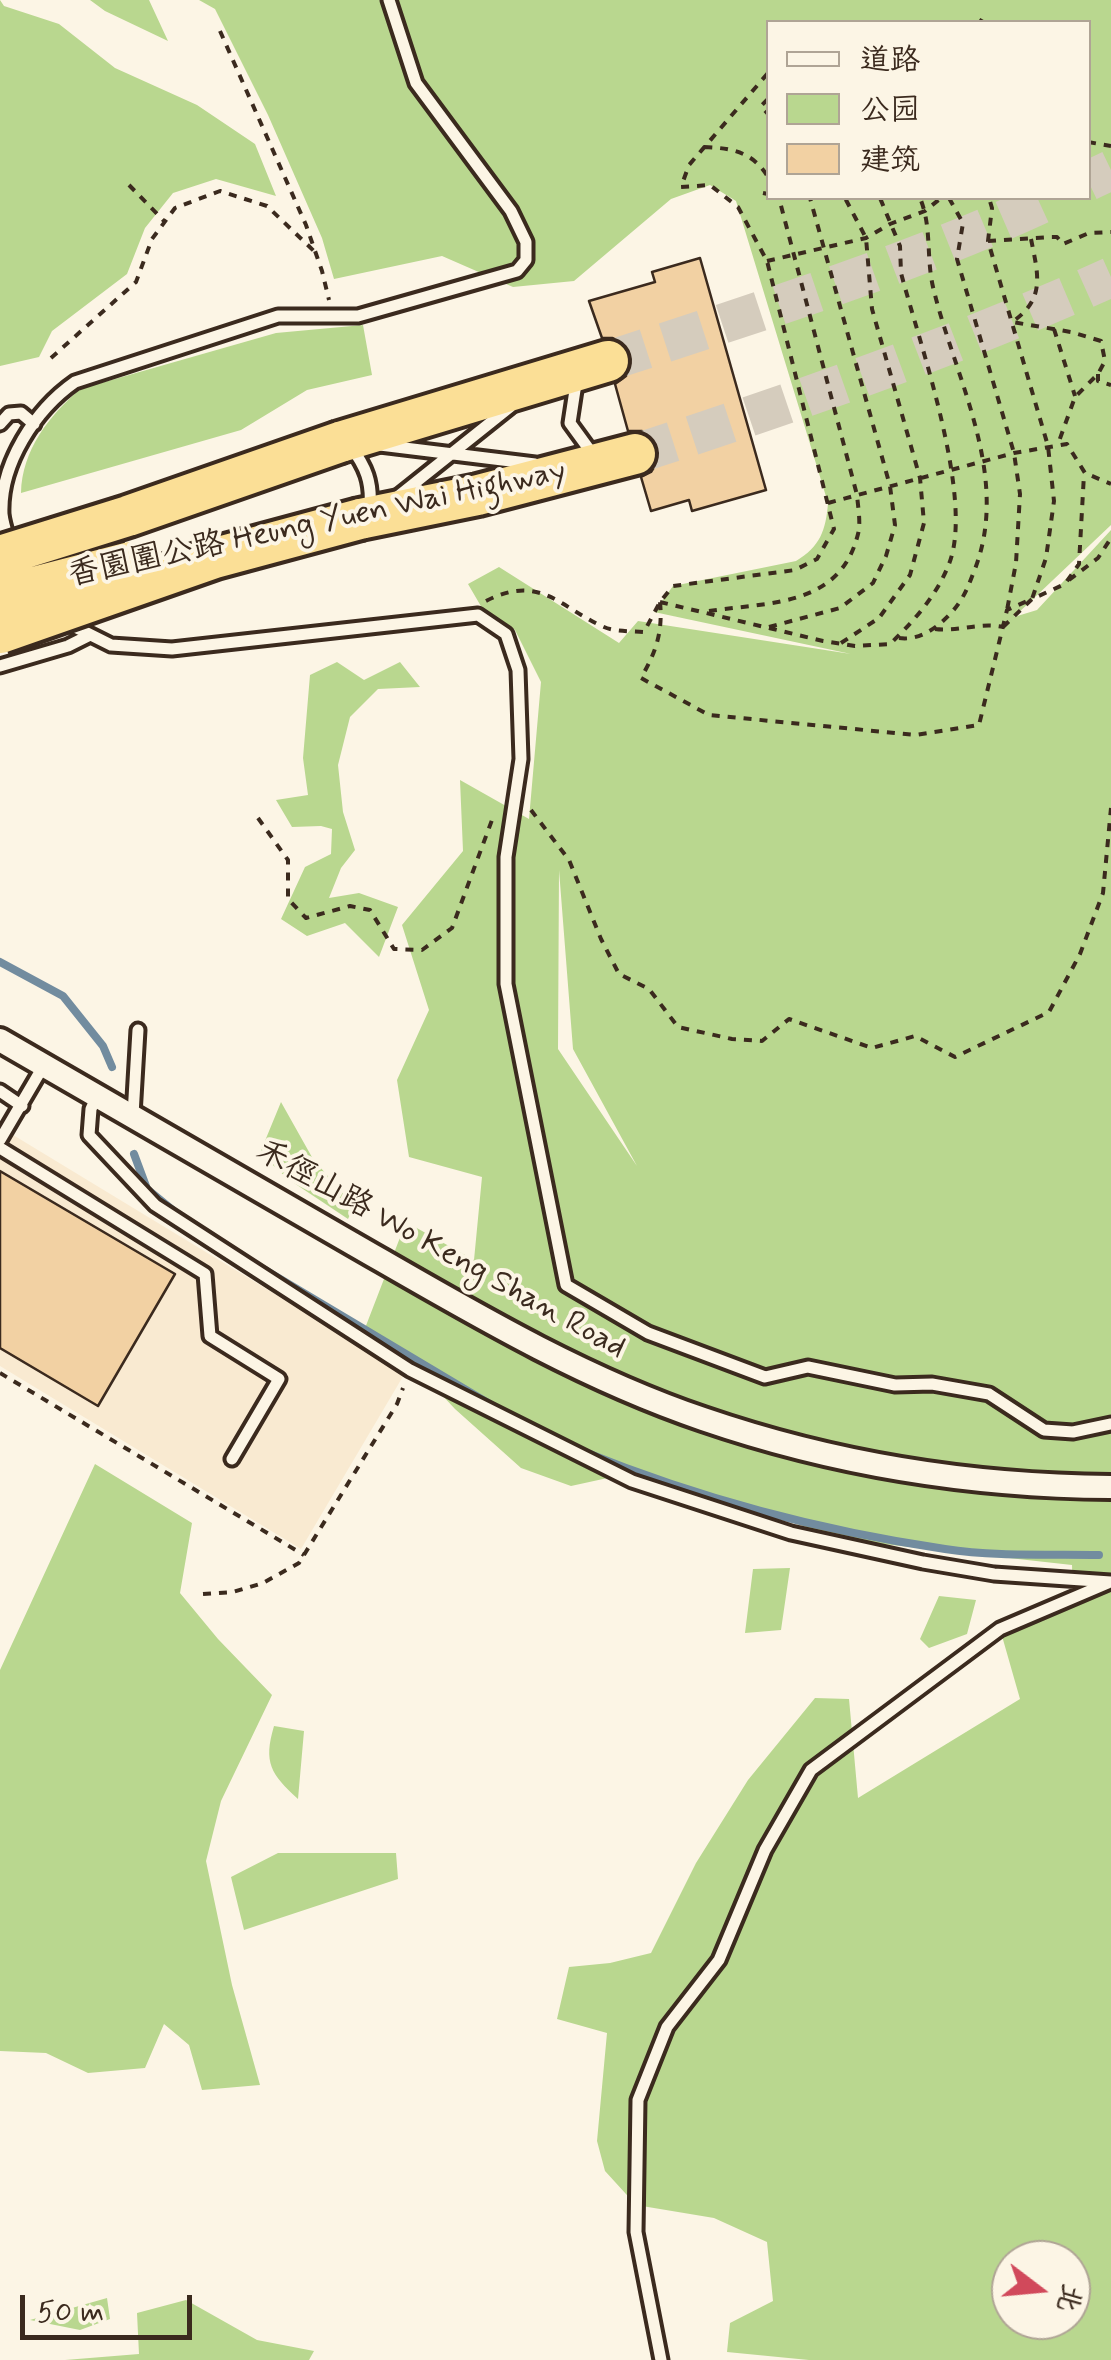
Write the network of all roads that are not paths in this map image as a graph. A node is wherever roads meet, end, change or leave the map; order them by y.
1 (389, 0) edge
2 (577, 370) junction
3 (0, 424) edge
4 (34, 424) junction
5 (343, 441) junction
6 (452, 455) junction
7 (604, 462) junction
8 (365, 518) junction
9 (0, 527) edge
10 (0, 556) edge
11 (0, 596) edge
12 (0, 634) edge
13 (90, 634) junction
14 (0, 666) edge
15 (138, 1030) dead end
16 (0, 1040) edge
17 (44, 1065) junction
18 (0, 1091) edge
19 (97, 1096) junction
20 (22, 1106) junction
21 (133, 1116) junction
22 (0, 1144) edge
23 (1111, 1424) edge
24 (232, 1458) dead end
25 (1111, 1487) edge
26 (1111, 1582) edge
27 (661, 2360) edge

1 - 4 lane
2 - 5 highway, 香園圍公路 Heung Yuen Wai Highway
2 - 6 lane
2 - 7 lane
3 - 4 lane
4 - 13 lane
5 - 6 lane
5 - 8 lane
5 - 9 highway, bridge
5 - 10 highway, 香園圍公路 Heung Yuen Wai Highway, bridge
6 - 7 lane
6 - 8 lane
7 - 8 highway, 香園圍公路 Heung Yuen Wai Highway
8 - 11 highway, 香園圍公路 Heung Yuen Wai Highway, bridge
8 - 12 highway, bridge
13 - 14 lane
13 - 23 lane
15 - 21 lane
16 - 17 street, 禾徑山路 Wo Keng Shan Road
17 - 19 street, 禾徑山路 Wo Keng Shan Road
17 - 20 lane
18 - 20 lane
19 - 21 street, 禾徑山路 Wo Keng Shan Road
19 - 26 lane
20 - 22 lane
21 - 25 street, 禾徑山路 Wo Keng Shan Road
22 - 24 lane
26 - 27 lane

